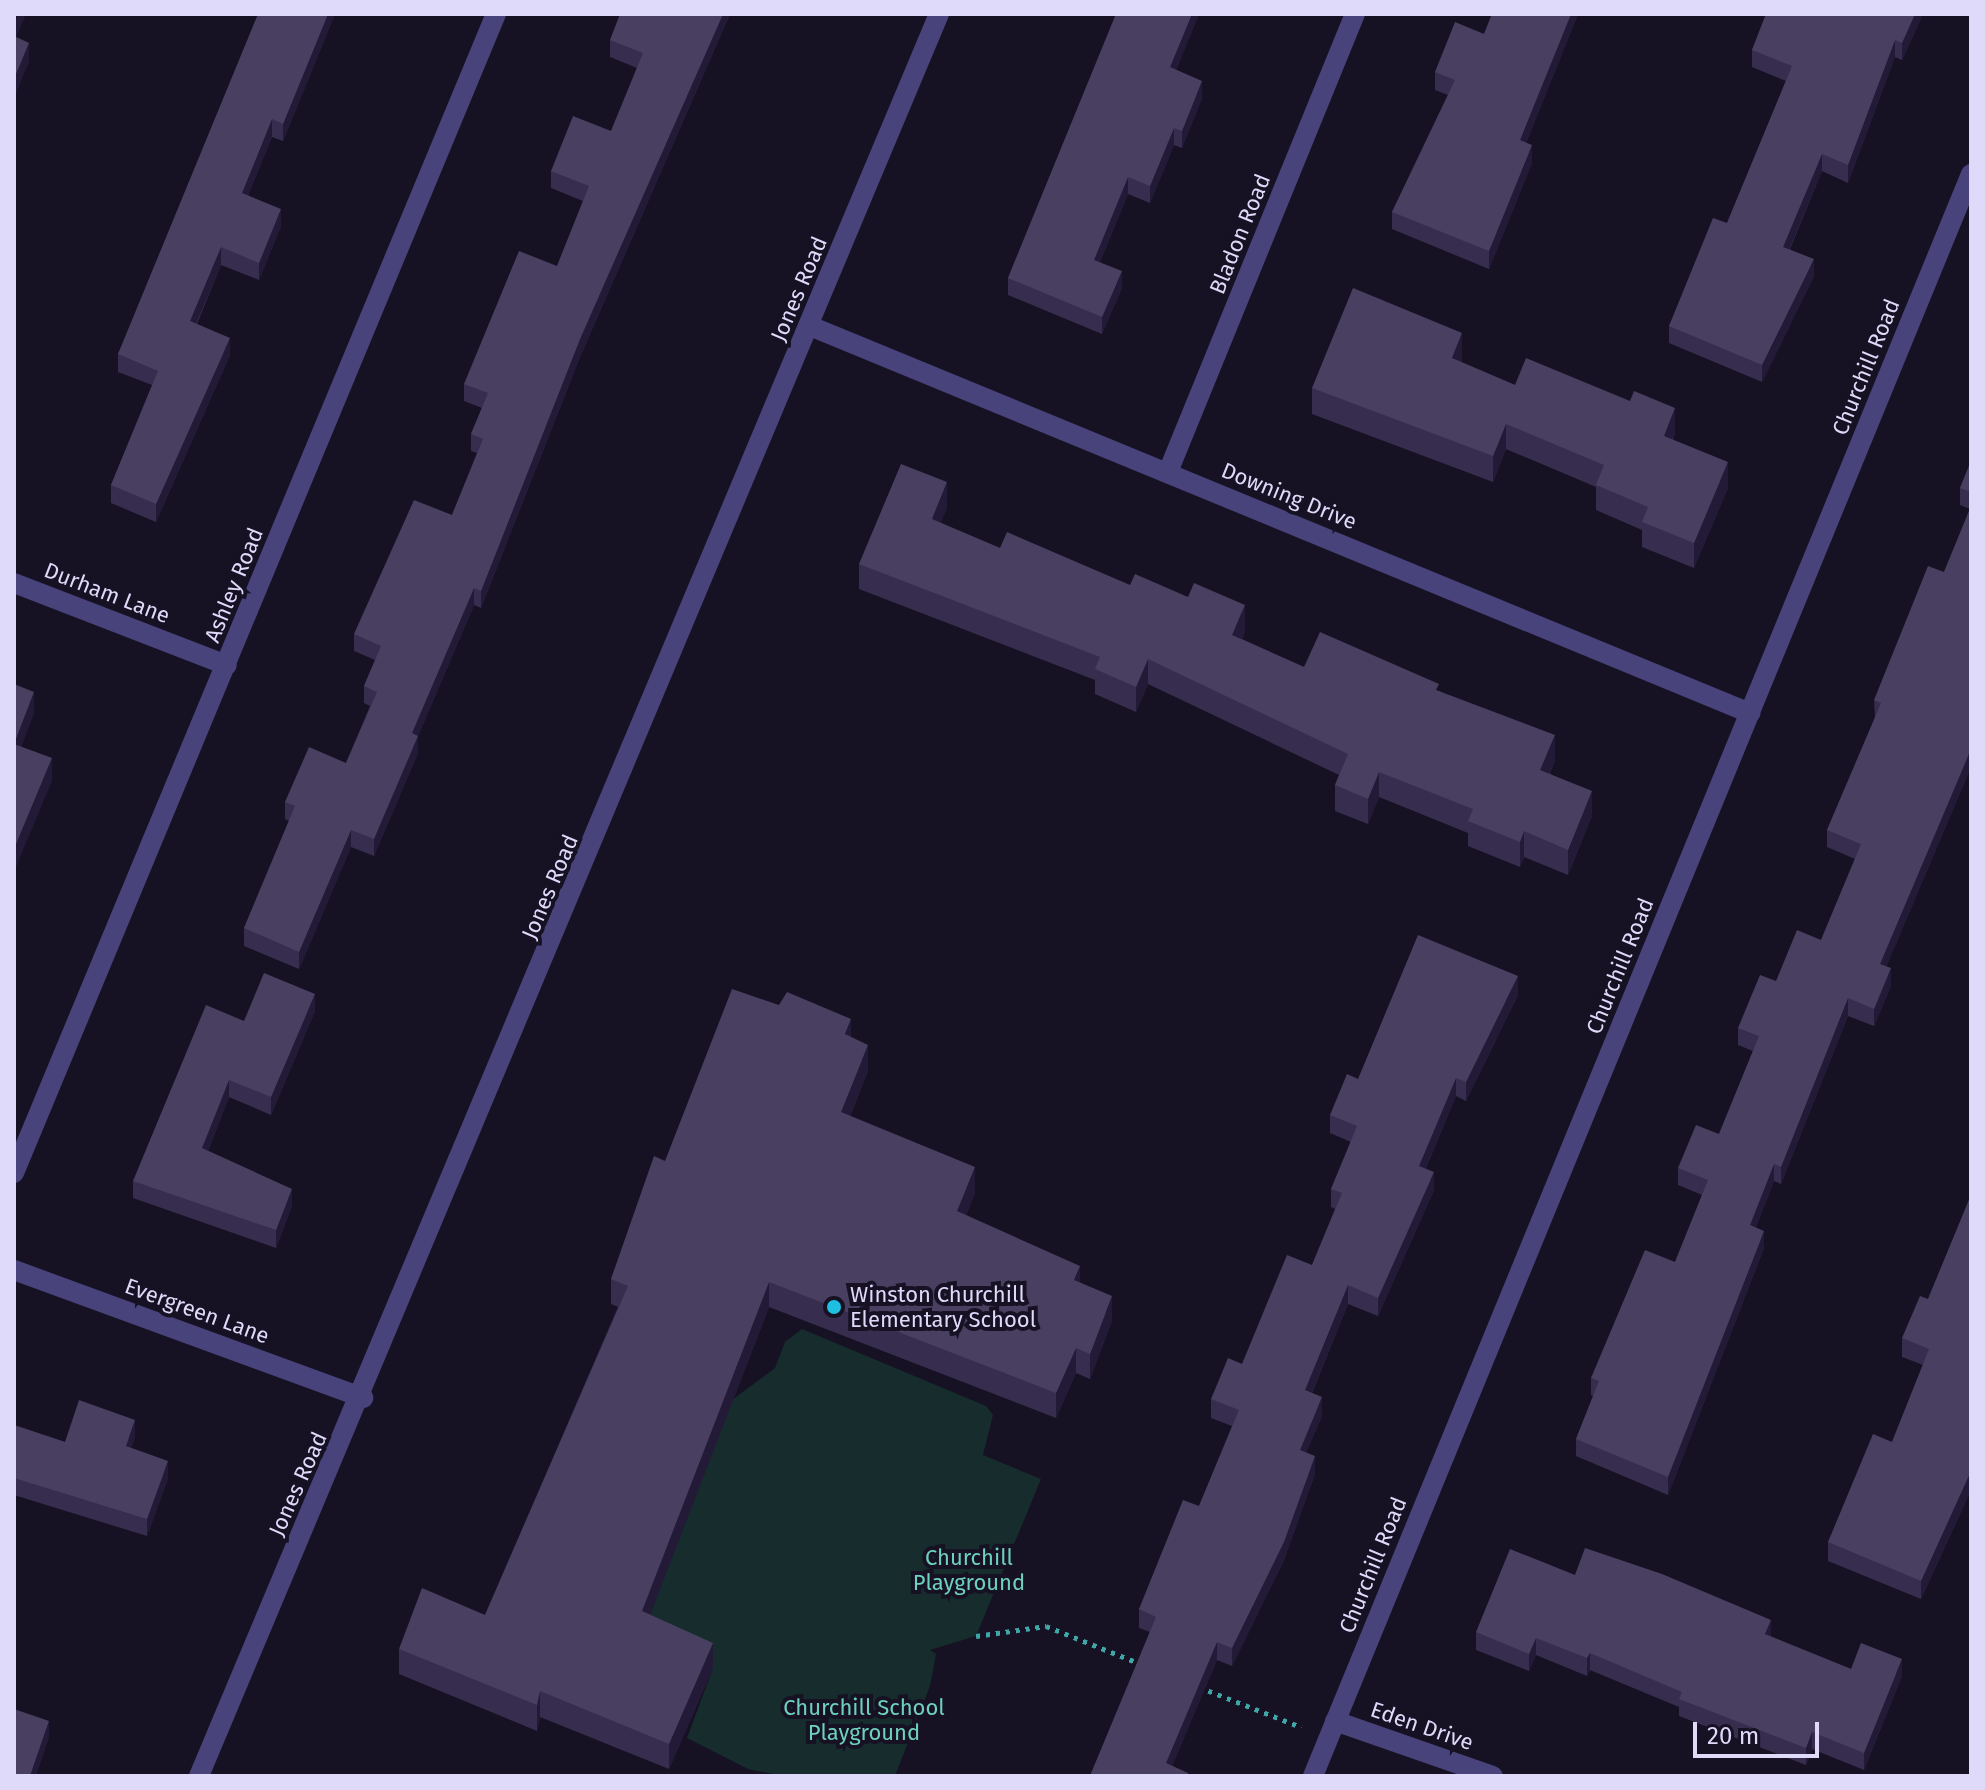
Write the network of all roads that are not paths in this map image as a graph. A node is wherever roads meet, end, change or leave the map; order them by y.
1 (496, 14) edge
2 (939, 14) edge
3 (1355, 14) edge
4 (1971, 174) edge
5 (810, 326) junction
6 (1168, 472) junction
7 (14, 583) edge
8 (227, 665) junction
9 (1750, 713) junction
10 (14, 1173) edge
11 (14, 1270) edge
12 (363, 1398) junction
13 (1332, 1729) junction
14 (199, 1776) edge
15 (1313, 1776) edge
16 (1493, 1776) edge

1 - 8 street, Ashley Road
2 - 5 street, Jones Road
3 - 6 street, Bladon Road
4 - 9 street, Churchill Road
5 - 6 street, Downing Drive
5 - 12 street, Jones Road
6 - 9 street, Downing Drive
7 - 8 street, Durham Lane
8 - 10 street, Ashley Road
9 - 13 street, Churchill Road
11 - 12 street, Evergreen Lane
12 - 14 street, Jones Road
13 - 15 street, Churchill Road
13 - 16 street, Eden Drive

